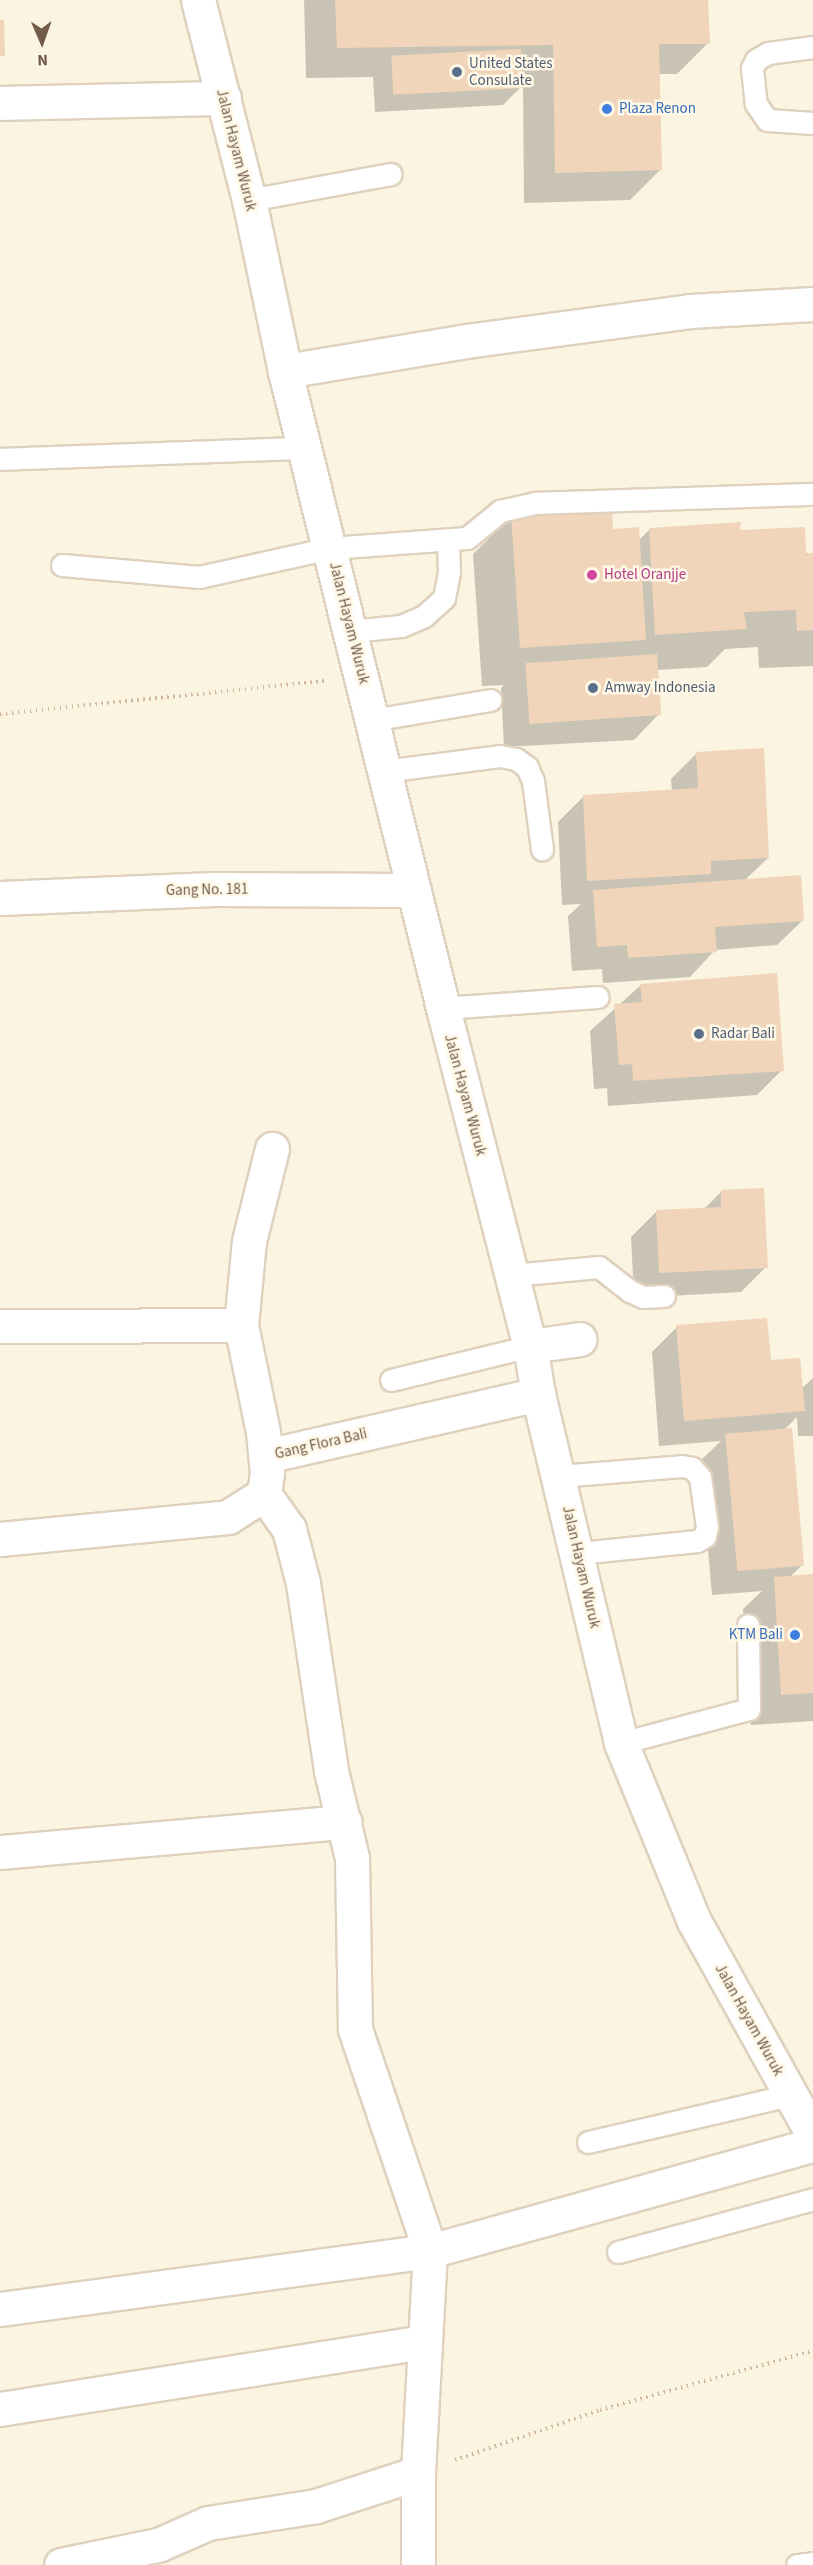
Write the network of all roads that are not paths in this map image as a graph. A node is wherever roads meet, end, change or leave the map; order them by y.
1 (176, 0) edge
2 (200, 11) edge
3 (813, 47) edge
4 (224, 98) junction
5 (0, 103) edge
6 (813, 123) edge
7 (391, 174) dead end
8 (249, 200) junction
9 (813, 304) edge
10 (285, 371) junction
11 (307, 448) junction
12 (0, 459) edge
13 (813, 494) edge
14 (448, 540) junction
15 (330, 548) junction
16 (62, 565) dead end
17 (351, 631) junction
18 (490, 700) dead end
19 (372, 720) junction
20 (384, 771) junction
21 (542, 849) dead end
22 (414, 890) junction
23 (0, 898) edge
24 (598, 997) dead end
25 (443, 1008) junction
26 (272, 1149) dead end
27 (512, 1275) junction
28 (664, 1296) dead end
29 (241, 1325) junction
30 (0, 1326) edge
31 (580, 1339) dead end
32 (530, 1346) junction
33 (391, 1380) dead end
34 (538, 1394) junction
35 (266, 1456) junction
36 (559, 1476) junction
37 (264, 1494) junction
38 (0, 1539) edge
39 (578, 1553) junction
40 (748, 1625) dead end
41 (621, 1743) junction
42 (345, 1822) junction
43 (0, 1852) edge
44 (790, 2095) junction
45 (813, 2135) edge
46 (588, 2142) dead end
47 (813, 2145) edge
48 (813, 2199) edge
49 (430, 2251) junction
50 (618, 2252) dead end
51 (0, 2309) edge
52 (423, 2342) junction
53 (0, 2409) edge
54 (418, 2473) junction
55 (813, 2563) edge
56 (62, 2565) edge
57 (418, 2565) edge
58 (797, 2565) edge

1 - 2 street, Jalan Hayam Wuruk
2 - 4 street, Jalan Hayam Wuruk
3 - 6 lane
4 - 5 street
4 - 8 street, Jalan Hayam Wuruk
7 - 8 lane
8 - 10 street, Jalan Hayam Wuruk
9 - 10 street
10 - 11 street, Jalan Hayam Wuruk
11 - 12 lane
11 - 15 street, Jalan Hayam Wuruk
13 - 14 lane
14 - 15 lane
14 - 17 lane
15 - 16 lane
15 - 17 street, Jalan Hayam Wuruk
17 - 19 street, Jalan Hayam Wuruk
18 - 19 lane
19 - 20 street, Jalan Hayam Wuruk
20 - 21 lane
20 - 22 street, Jalan Hayam Wuruk
22 - 23 street, Gang No. 181
22 - 25 street, Jalan Hayam Wuruk
24 - 25 lane
25 - 27 street, Jalan Hayam Wuruk
26 - 29 street
27 - 28 lane
27 - 32 street, Jalan Hayam Wuruk
29 - 30 street
29 - 35 street
31 - 32 street
32 - 33 lane
32 - 34 street, Jalan Hayam Wuruk
34 - 35 street, Gang Flora Bali
34 - 36 street, Jalan Hayam Wuruk
35 - 37 street, Gang Flora Bali
36 - 39 street, Jalan Hayam Wuruk
36 - 39 lane
37 - 38 street
37 - 42 street
39 - 41 street, Jalan Hayam Wuruk
40 - 41 lane
41 - 44 street, Jalan Hayam Wuruk
42 - 43 street
42 - 49 street
44 - 45 street, Jalan Hayam Wuruk
44 - 46 lane
47 - 49 street
48 - 50 lane
49 - 51 street
49 - 52 street
52 - 53 street
52 - 54 street
54 - 56 street
54 - 57 street
55 - 58 lane

